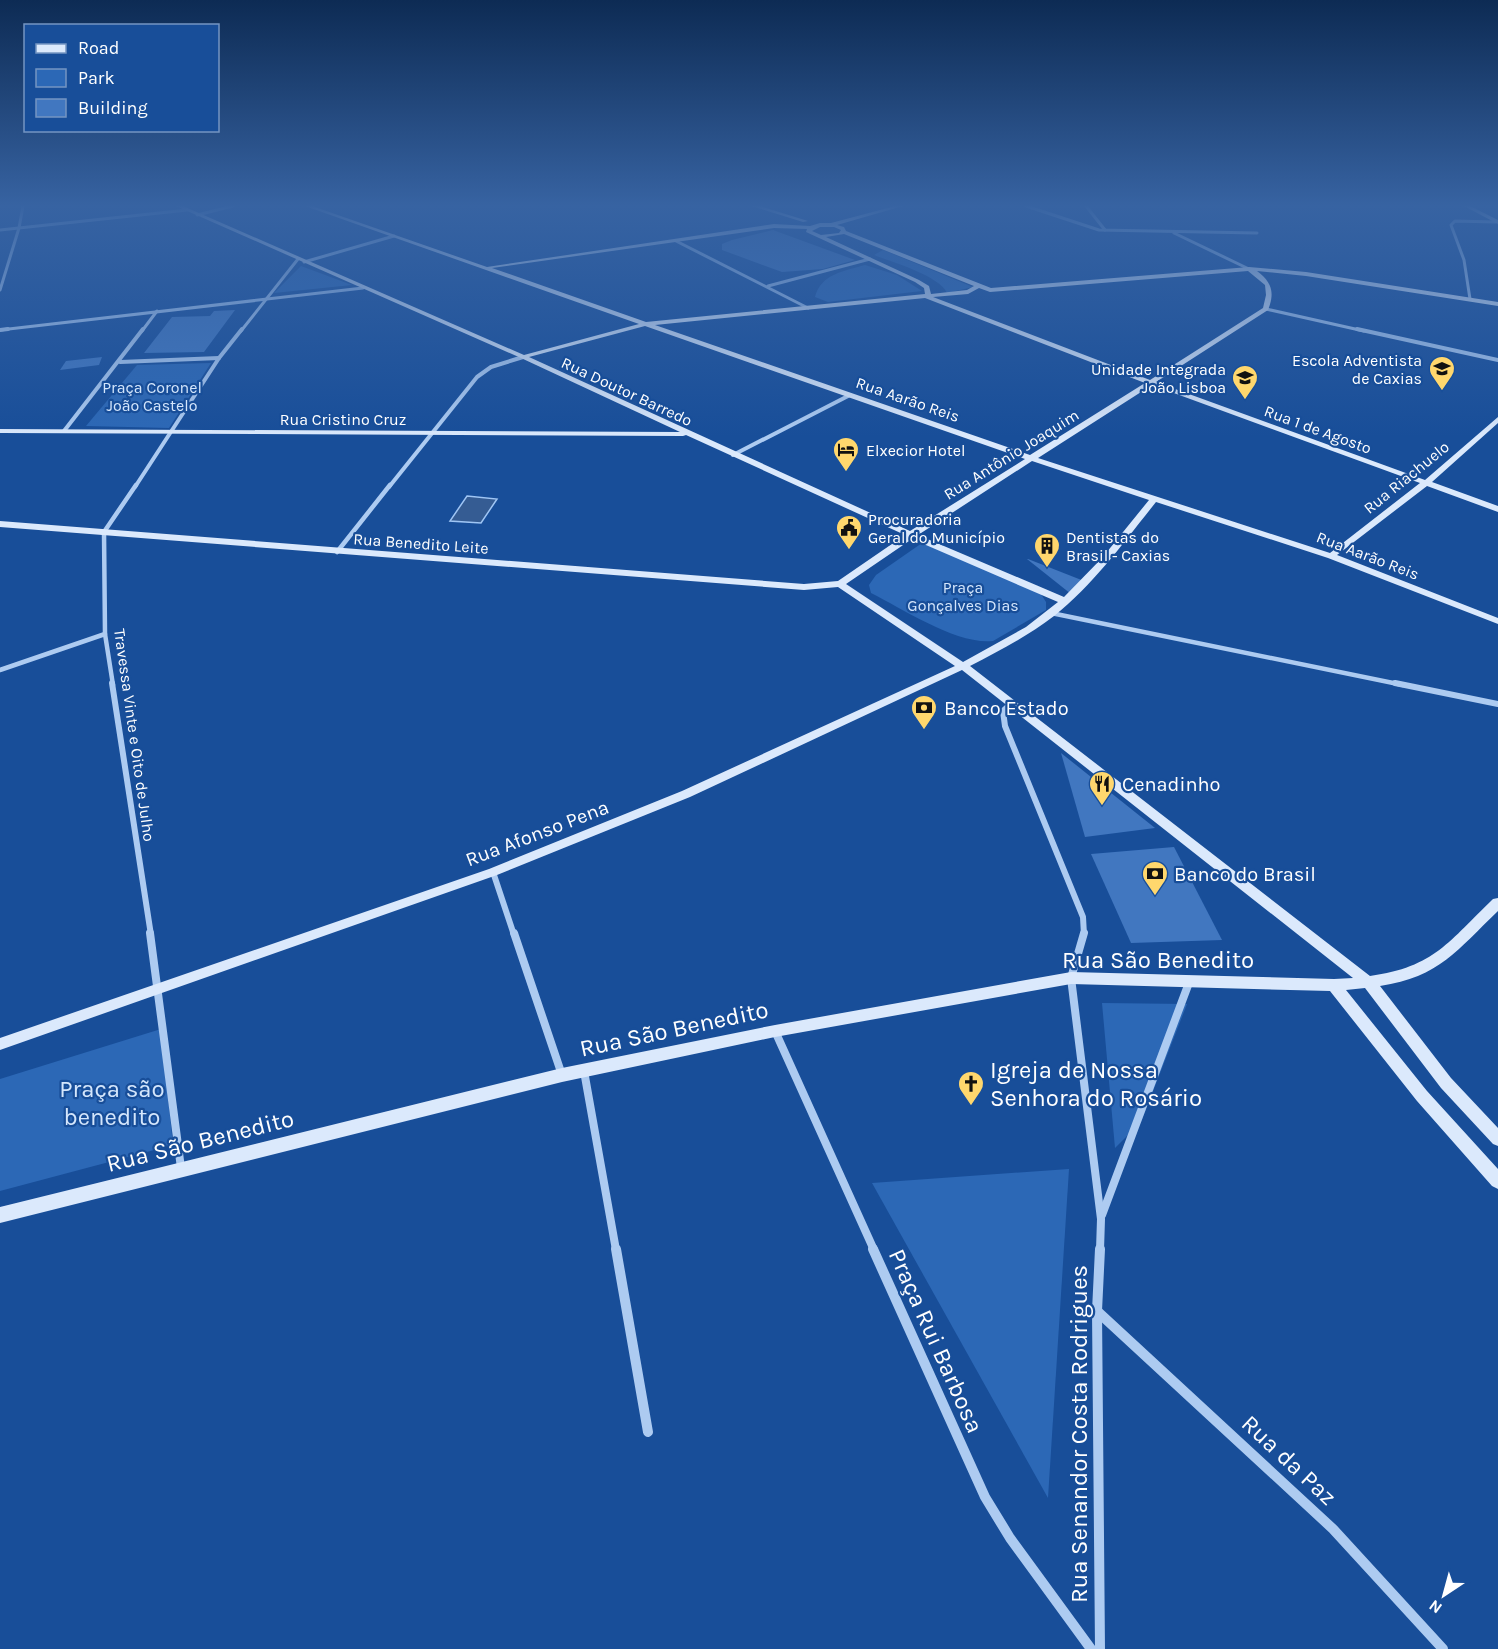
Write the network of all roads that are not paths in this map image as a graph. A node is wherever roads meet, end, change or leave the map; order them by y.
1 (279, 283) edge
2 (352, 283) edge
3 (528, 283) edge
4 (761, 283) edge
5 (779, 283) edge
6 (919, 283) edge
7 (970, 283) edge
8 (1080, 283) edge
9 (1267, 283) edge
10 (1363, 283) edge
11 (1468, 283) edge
12 (767, 286) junction
13 (977, 286) junction
14 (363, 288) junction
15 (927, 297) junction
16 (264, 299) junction
17 (1470, 299) junction
18 (1498, 304) edge
19 (808, 308) junction
20 (1266, 309) junction
21 (157, 311) junction
22 (645, 324) junction
23 (0, 330) edge
24 (523, 357) junction
25 (219, 358) junction
26 (1498, 360) edge
27 (120, 362) junction
28 (1150, 382) junction
29 (850, 395) junction
30 (1498, 419) edge
31 (0, 431) edge
32 (64, 431) junction
33 (433, 432) junction
34 (172, 433) junction
35 (687, 434) junction
36 (733, 455) junction
37 (1033, 459) junction
38 (1426, 483) junction
39 (1154, 499) junction
40 (1498, 509) edge
41 (0, 524) edge
42 (104, 532) junction
43 (911, 535) junction
44 (336, 552) junction
45 (1331, 556) junction
46 (840, 584) junction
47 (1064, 601) junction
48 (1051, 613) junction
49 (1498, 621) edge
50 (105, 634) junction
51 (963, 666) junction
52 (0, 670) edge
53 (1012, 703) junction
54 (1498, 704) edge
55 (493, 872) junction
56 (1498, 903) edge
57 (1071, 978) junction
58 (1190, 980) junction
59 (1369, 983) junction
60 (1334, 985) junction
61 (159, 989) junction
62 (775, 1031) junction
63 (0, 1044) edge
64 (584, 1070) junction
65 (562, 1075) junction
66 (1498, 1139) edge
67 (181, 1168) junction
68 (1498, 1181) edge
69 (0, 1215) edge
70 (1101, 1219) junction
71 (1097, 1311) junction
72 (648, 1432) dead end
73 (1091, 1649) edge
74 (1100, 1649) edge
75 (1443, 1649) edge

1 - 16 street
2 - 14 main road, Rua Doutor Barredo
3 - 22 main road, Rua Aarão Reis
4 - 12 street
5 - 12 street
6 - 15 main road
7 - 13 main road
8 - 13 main road
9 - 20 main road
10 - 17 main road
11 - 17 street
12 - 19 street
13 - 15 main road
14 - 16 street
14 - 24 main road, Rua Doutor Barredo
15 - 19 main road
15 - 28 main road, Rua 1 de Agosto
16 - 21 street
16 - 25 street
17 - 18 main road
19 - 22 main road
20 - 26 street
20 - 28 main road, Rua Antônio Joaquim
21 - 23 street
21 - 27 street
22 - 24 main road
22 - 29 main road, Rua Aarão Reis
24 - 33 street
24 - 35 main road, Rua Doutor Barredo
25 - 27 street
25 - 34 street
27 - 32 street
28 - 37 main road, Rua Antônio Joaquim
28 - 38 main road, Rua 1 de Agosto
29 - 36 street
29 - 37 main road, Rua Aarão Reis
30 - 38 main road, Rua Riachuelo
31 - 32 main road, Rua Cristino Cruz
32 - 34 main road, Rua Cristino Cruz
33 - 34 main road, Rua Cristino Cruz
33 - 35 main road, Rua Cristino Cruz
33 - 44 street
34 - 42 street
35 - 36 main road, Rua Doutor Barredo
36 - 43 main road, Rua Doutor Barredo
37 - 39 main road, Rua Aarão Reis
37 - 43 main road, Rua Antônio Joaquim
38 - 40 main road, Rua 1 de Agosto
38 - 45 main road, Rua Riachuelo
39 - 45 main road, Rua Aarão Reis
39 - 47 main road, Rua Afonso Pena
41 - 42 main road, Rua Benedito Leite
42 - 44 main road, Rua Benedito Leite
42 - 50 street, Travessa Vinte e Oito de Julho
43 - 46 main road, Rua Antônio Joaquim
43 - 47 main road, Rua Doutor Barredo
44 - 46 main road, Rua Benedito Leite
45 - 49 main road, Rua Aarão Reis
46 - 51 main road
47 - 48 main road, Rua Afonso Pena
48 - 51 main road, Rua Afonso Pena
48 - 54 street
50 - 52 street
50 - 61 street, Travessa Vinte e Oito de Julho
51 - 53 main road
51 - 55 main road, Rua Afonso Pena
53 - 57 street
53 - 59 main road
55 - 61 main road, Rua Afonso Pena
55 - 65 street
56 - 59 main road, Rua São Benedito
57 - 58 main road, Rua São Benedito
57 - 62 main road, Rua São Benedito
57 - 70 street
58 - 60 main road, Rua São Benedito
58 - 70 street
59 - 60 main road, Rua São Benedito
59 - 66 main road
60 - 68 main road
61 - 63 main road, Rua Afonso Pena
61 - 67 street, Travessa Vinte e Oito de Julho
62 - 64 main road, Rua São Benedito
62 - 73 street, Praça Rui Barbosa
64 - 65 main road, Rua São Benedito
64 - 72 street
65 - 67 main road, Rua São Benedito
67 - 69 main road, Rua São Benedito
70 - 71 street, Rua Senandor Costa Rodrigues
71 - 74 street, Rua Senandor Costa Rodrigues
71 - 75 street, Rua da Paz

